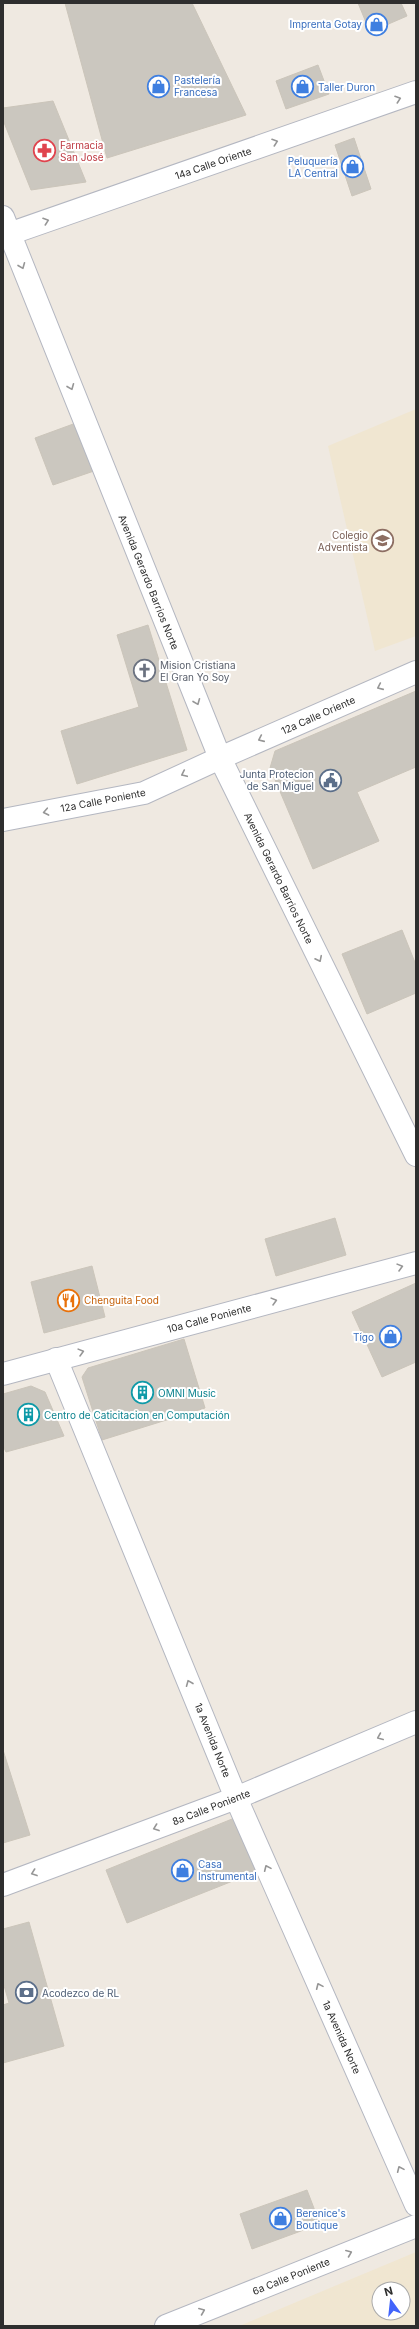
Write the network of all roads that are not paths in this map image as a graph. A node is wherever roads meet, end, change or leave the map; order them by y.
1 (416, 92) edge
2 (5, 229) edge
3 (416, 672) edge
4 (220, 758) junction
5 (3, 820) edge
6 (416, 1155) edge
7 (416, 1263) edge
8 (56, 1359) junction
9 (3, 1374) edge
10 (416, 1722) edge
11 (236, 1798) junction
12 (3, 1885) edge
13 (416, 2205) edge
14 (416, 2226) edge
15 (166, 2326) edge

2 -> 1 street, 14a Calle Oriente
2 -> 4 street, Avenida Gerardo Barrios Norte
3 -> 4 street, 12a Calle Oriente
4 -> 5 street, 12a Calle Poniente
4 -> 6 street, Avenida Gerardo Barrios Norte
8 -> 7 street, 10a Calle Poniente
8 - 9 street, 10a Calle Poniente
11 -> 8 street, 1a Avenida Norte
10 -> 11 street, 8a Calle Poniente
11 -> 12 street, 8a Calle Poniente
13 -> 11 street, 1a Avenida Norte
15 -> 14 street, 6a Calle Poniente

